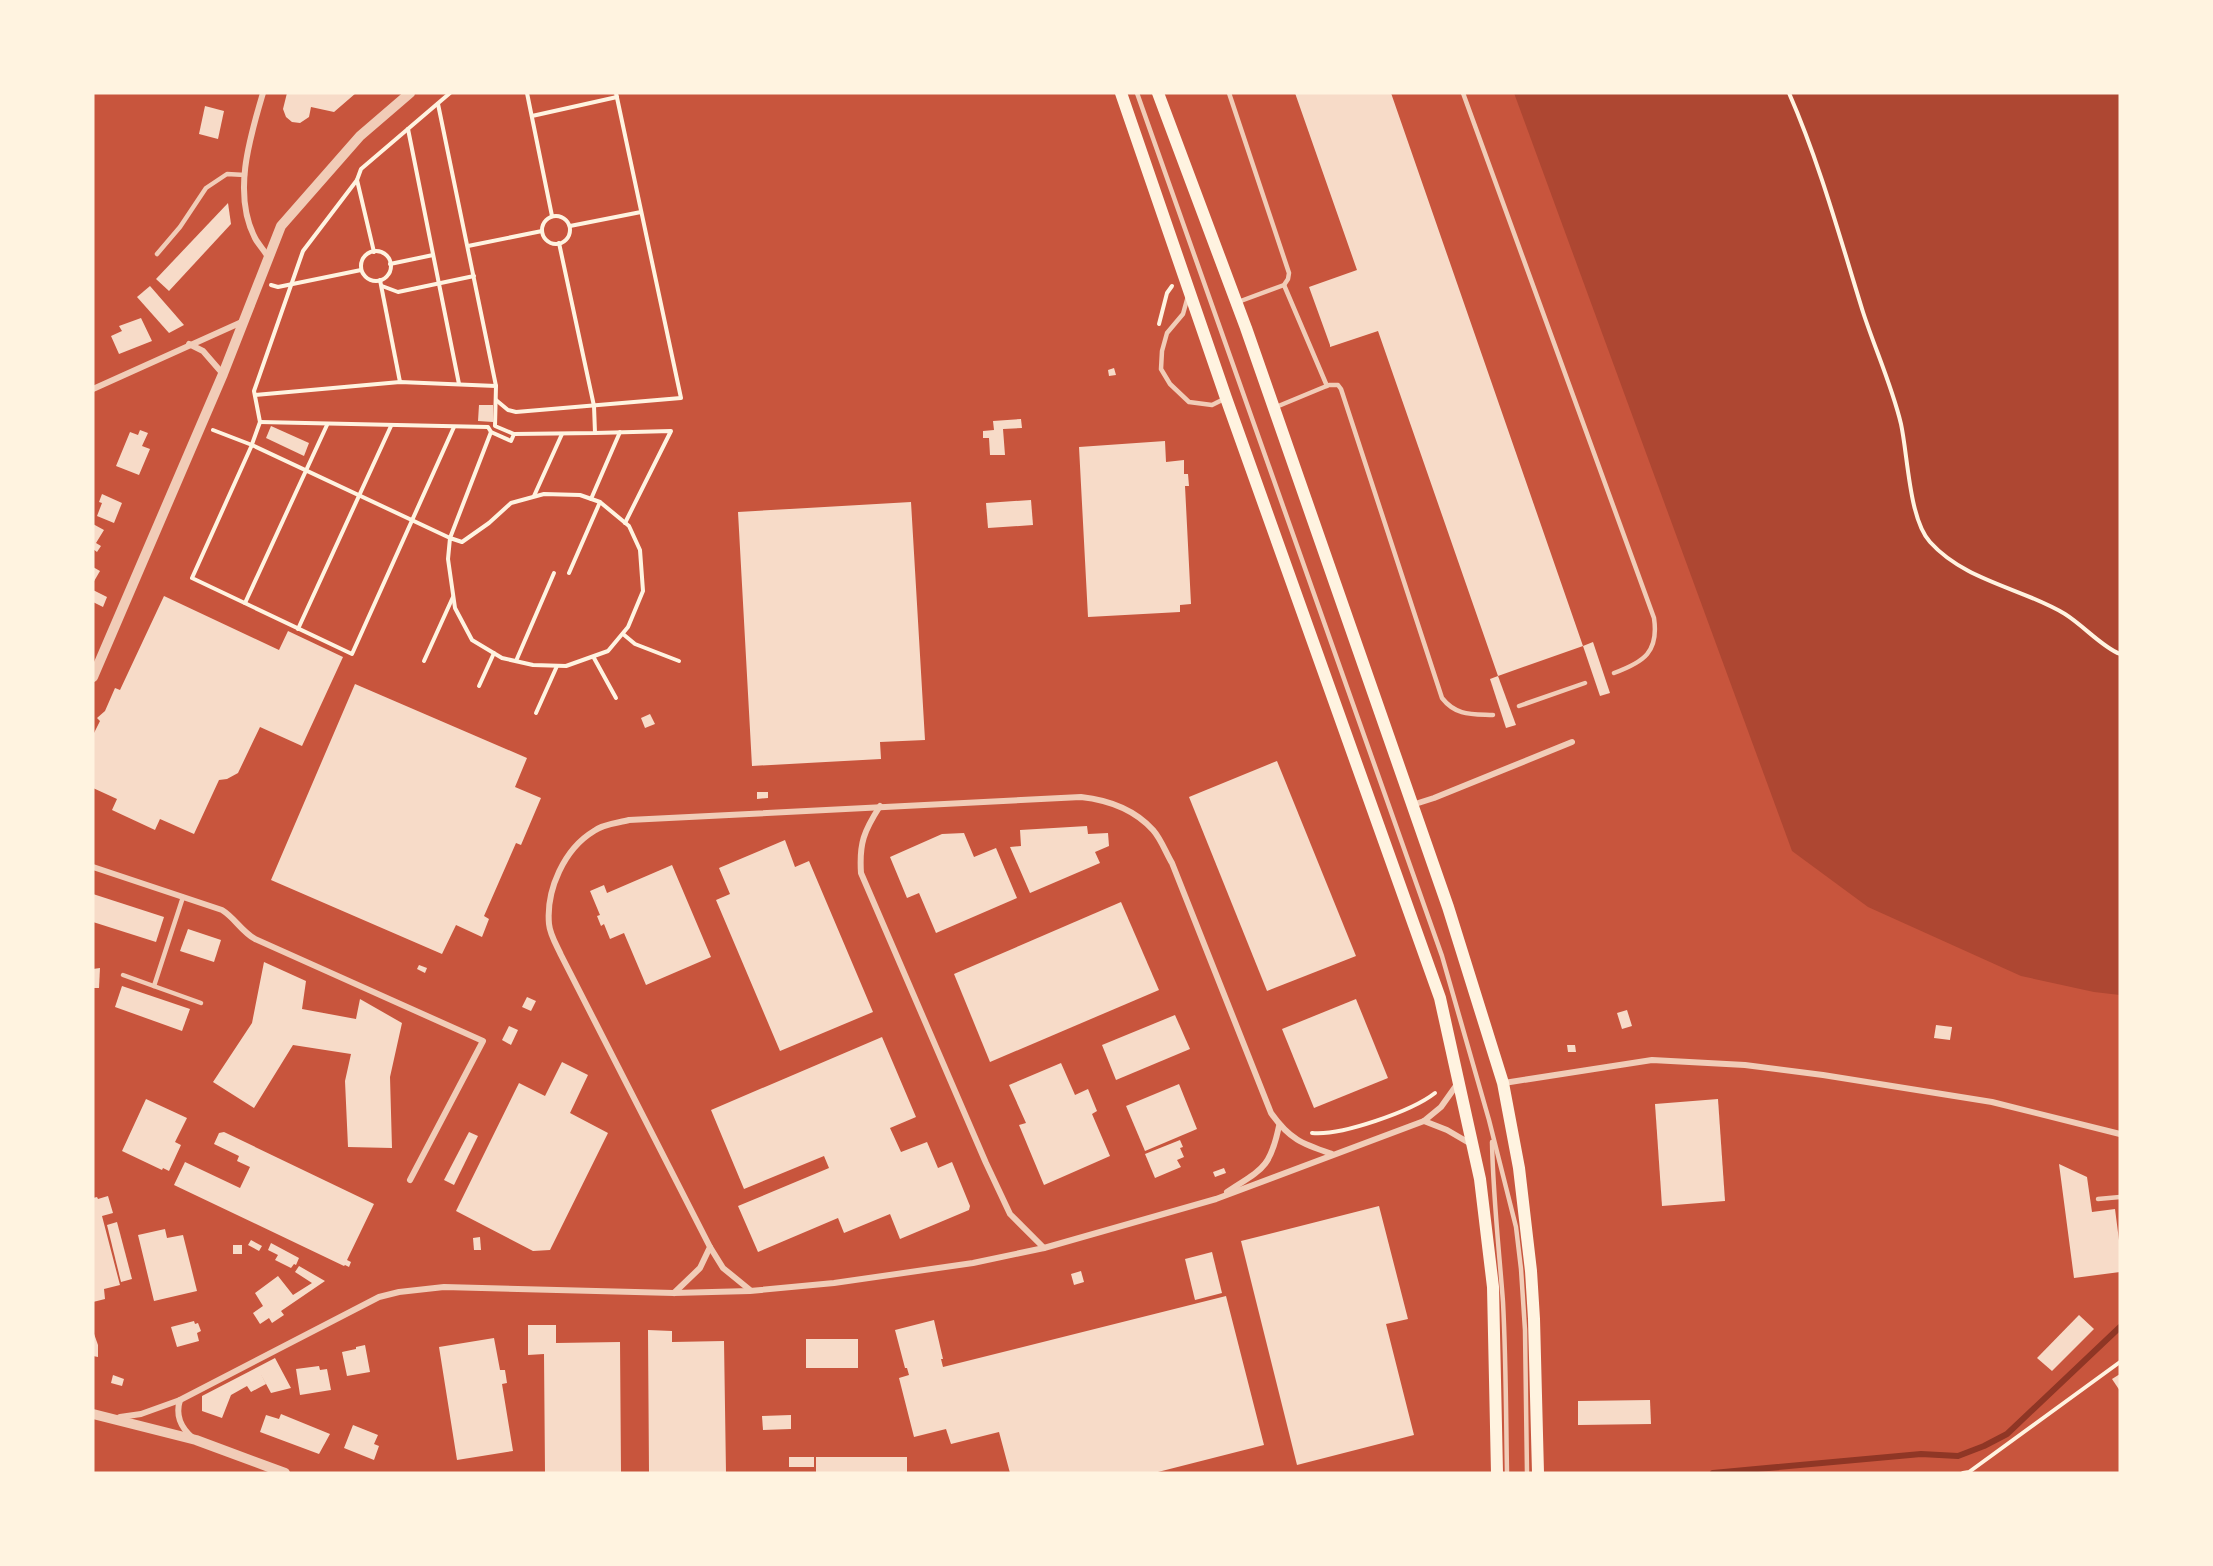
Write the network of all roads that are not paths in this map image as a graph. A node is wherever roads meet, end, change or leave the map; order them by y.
1 (263, 93) edge
2 (410, 93) edge
3 (1121, 93) edge
4 (1137, 93) edge
5 (1158, 93) edge
6 (1229, 93) edge
7 (1463, 93) edge
8 (244, 175) junction
9 (157, 254) dead end
10 (268, 256) junction
11 (1284, 285) junction
12 (1190, 291) junction
13 (1236, 303) junction
14 (244, 321) junction
15 (189, 344) junction
16 (223, 374) junction
17 (1327, 386) junction
18 (93, 389) edge
19 (1226, 398) junction
20 (1273, 408) junction
21 (1614, 673) dead end
22 (93, 677) edge
23 (1585, 683) dead end
24 (1519, 706) dead end
25 (1493, 715) dead end
26 (1572, 742) dead end
27 (880, 806) junction
28 (1412, 806) junction
29 (93, 867) edge
30 (183, 897) junction
31 (123, 975) dead end
32 (154, 986) junction
33 (201, 1003) dead end
34 (1460, 1081) junction
35 (1503, 1083) junction
36 (1424, 1121) junction
37 (1279, 1126) junction
38 (2120, 1134) edge
39 (1492, 1136) junction
40 (1472, 1144) junction
41 (1332, 1154) junction
42 (410, 1180) dead end
43 (2120, 1197) edge
44 (1216, 1199) junction
45 (2098, 1199) dead end
46 (710, 1247) junction
47 (1044, 1248) junction
48 (750, 1291) junction
49 (674, 1293) junction
50 (180, 1400) junction
51 (93, 1414) edge
52 (114, 1418) junction
53 (196, 1440) junction
54 (285, 1473) edge
55 (1497, 1473) edge
56 (1507, 1473) edge
57 (1527, 1473) edge
58 (1538, 1473) edge

1 - 8 street
2 - 10 street
3 - 12 main road
4 - 39 lane
5 - 13 main road
6 - 11 lane
7 - 21 lane
8 - 9 lane
8 - 10 street
10 - 14 street
11 - 13 lane
11 - 17 lane
12 - 19 main road
12 - 19 lane
13 - 20 main road
14 - 15 street
14 - 16 street
15 - 16 street
15 - 18 street
16 - 22 street
17 - 20 lane
17 - 25 lane
19 - 34 main road
20 - 28 main road
23 - 24 lane
26 - 28 street
27 - 37 street
27 - 46 street
27 - 47 street
28 - 35 main road
29 - 30 street
30 - 32 lane
30 - 42 street
31 - 32 lane
32 - 33 lane
34 - 36 street
34 - 40 main road
35 - 38 street
35 - 58 main road
36 - 40 street
36 - 41 street
37 - 41 street
37 - 44 street
39 - 56 lane
39 - 57 lane
40 - 55 main road
41 - 44 street
43 - 45 lane
44 - 47 street
46 - 48 street
46 - 49 street
47 - 48 street
48 - 49 street
49 - 50 street
50 - 52 street
50 - 53 street
51 - 52 street
52 - 53 street
53 - 54 street

